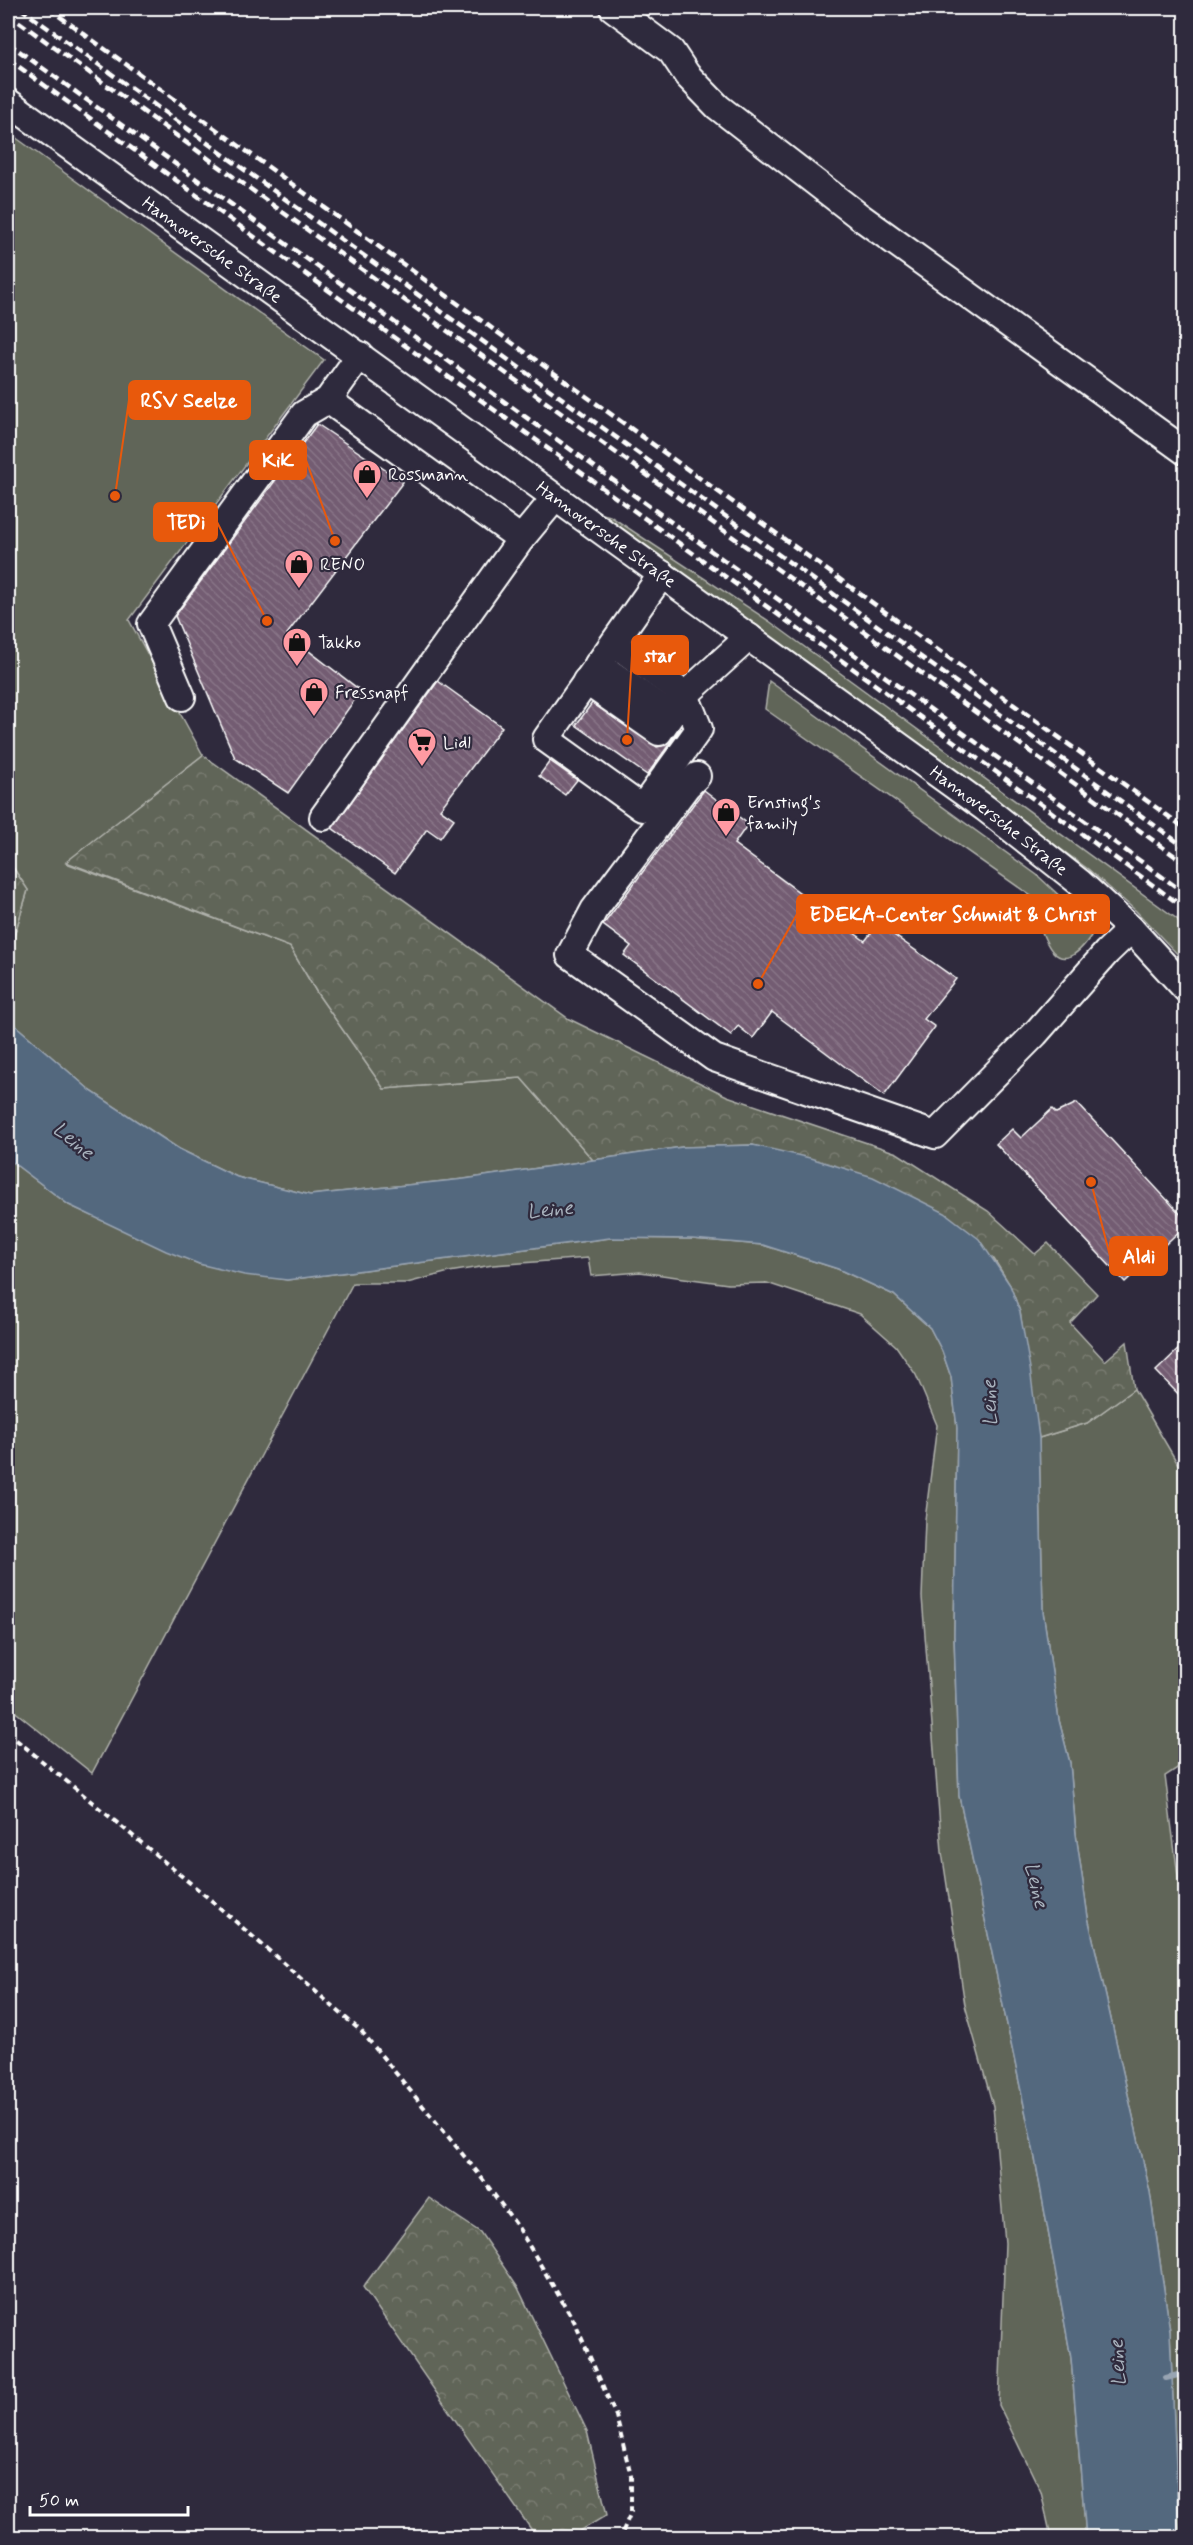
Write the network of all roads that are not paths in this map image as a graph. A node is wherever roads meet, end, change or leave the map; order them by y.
1 (613, 8) edge
2 (8, 102) edge
3 (360, 355) junction
4 (328, 400) junction
5 (1185, 452) edge
6 (555, 498) junction
7 (521, 539) junction
8 (662, 574) junction
9 (748, 637) junction
10 (615, 644) junction
11 (592, 673) junction
12 (685, 695) junction
13 (182, 697) dead end
14 (697, 776) dead end
15 (323, 817) dead end
16 (1131, 929) junction
17 (1185, 989) edge

1 - 5 street
2 - 3 street, Hannoversche Straße
3 - 4 street
3 - 6 street, Hannoversche Straße
4 - 7 street
4 - 13 street
6 - 7 street
6 - 8 street, Hannoversche Straße
7 - 15 street
8 - 9 street, Hannoversche Straße
8 - 10 street
9 - 12 street
9 - 16 street, Hannoversche Straße
10 - 11 street
10 - 12 street
11 - 12 street
11 - 12 street
14 - 16 street
16 - 17 street, Hannoversche Straße

